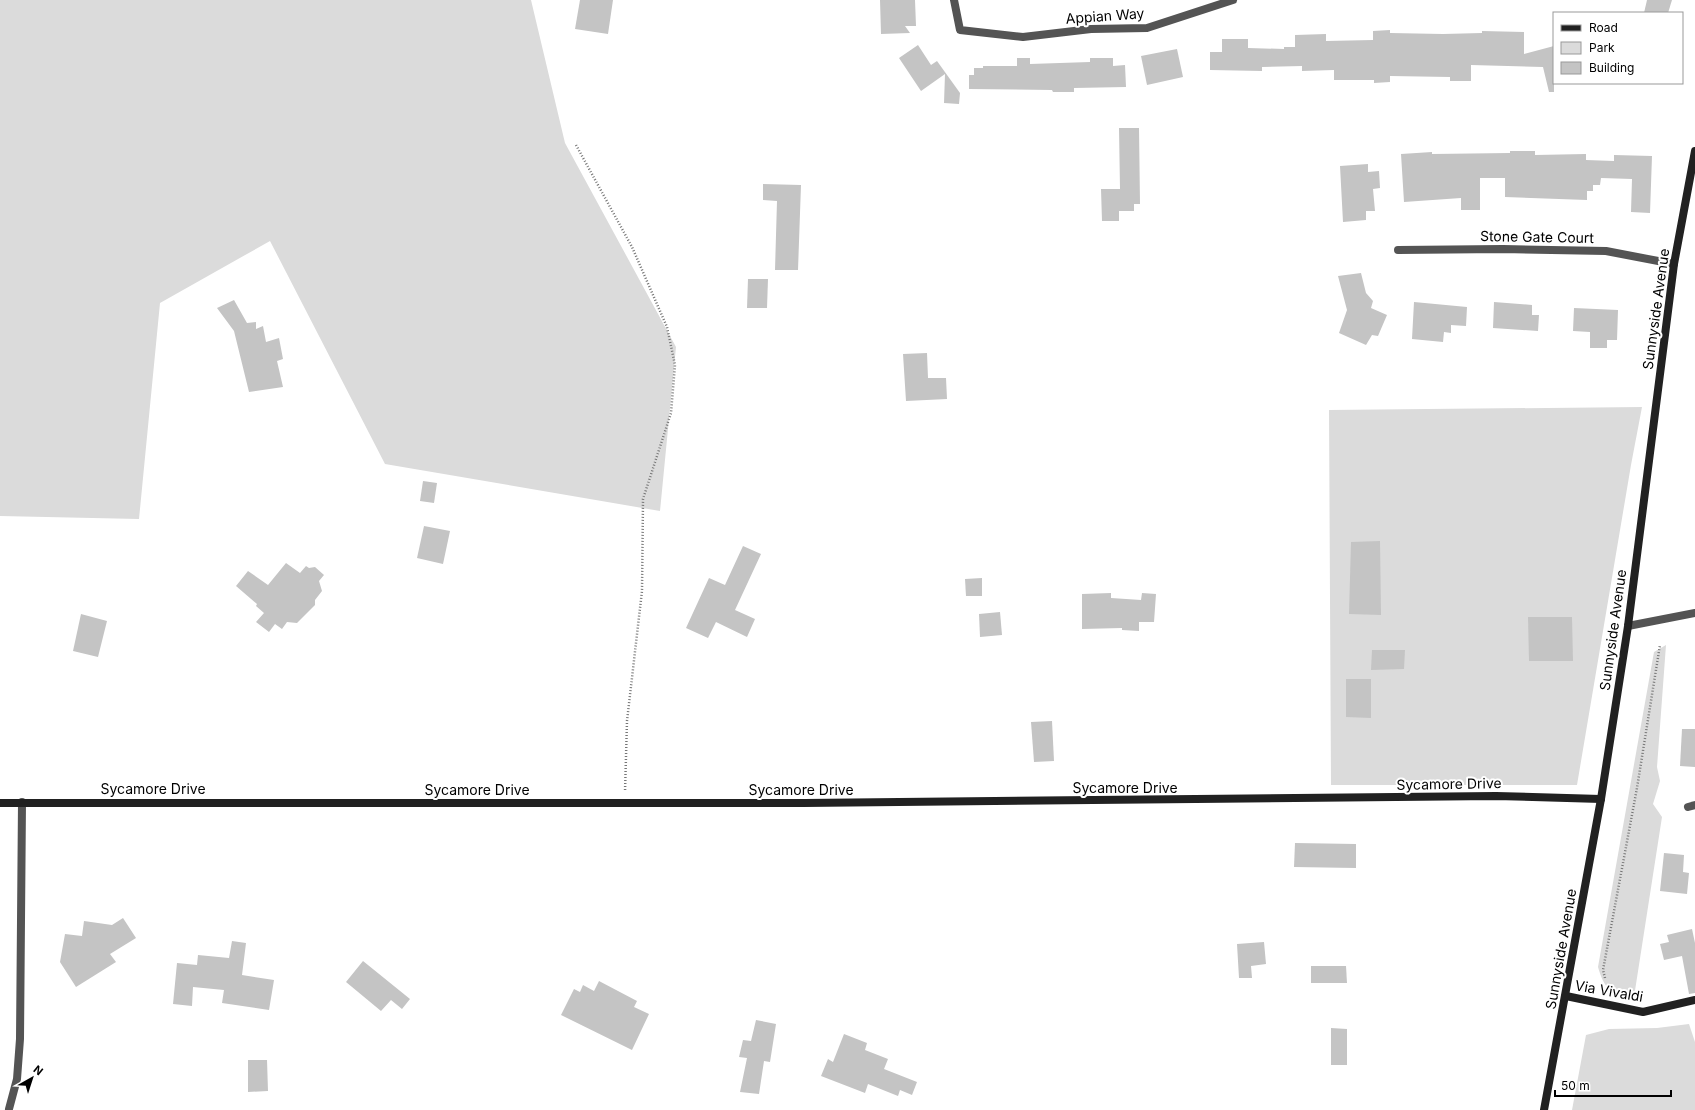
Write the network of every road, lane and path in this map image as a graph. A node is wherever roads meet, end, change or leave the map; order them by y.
1 (954, 0) edge
2 (1233, 0) edge
3 (576, 145) dead end
4 (1695, 151) edge
5 (1398, 250) dead end
6 (1674, 264) junction
7 (1695, 613) edge
8 (1628, 626) junction
9 (1660, 645) dead end
10 (1602, 799) junction
11 (22, 802) junction
12 (625, 802) junction
13 (0, 803) edge
14 (1605, 978) dead end
15 (1566, 996) junction
16 (1695, 1000) edge
17 (9, 1109) dead end
18 (1544, 1110) edge

1 - 2 street, Appian Way
3 - 12 path
4 - 6 street, Sunnyside Avenue
5 - 6 street, Stone Gate Court
6 - 8 street, Sunnyside Avenue
7 - 8 street
8 - 10 street, Sunnyside Avenue
9 - 14 path
10 - 12 street, Sycamore Drive
10 - 15 street, Sunnyside Avenue
11 - 12 street, Sycamore Drive
11 - 13 street, Sycamore Drive
11 - 17 street
15 - 16 street, Via Vivaldi
15 - 18 street, Sunnyside Avenue

